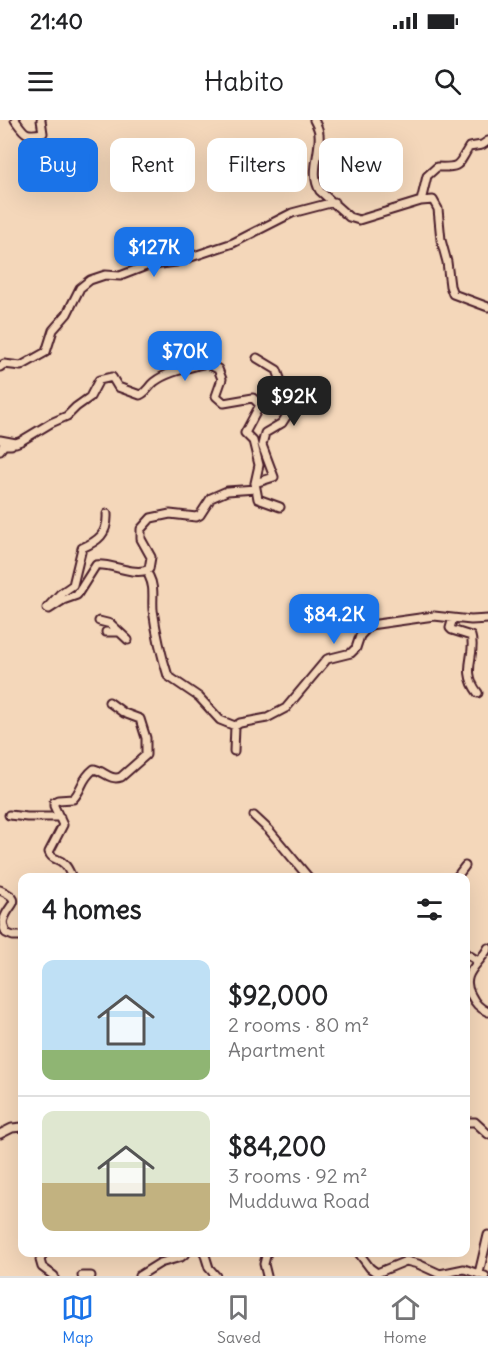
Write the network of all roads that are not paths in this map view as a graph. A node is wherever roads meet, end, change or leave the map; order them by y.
1 (15, 120) edge
2 (40, 120) edge
3 (314, 120) edge
4 (488, 141) edge
5 (421, 201) junction
6 (334, 202) junction
7 (488, 307) edge
8 (257, 358) dead end
9 (0, 367) edge
10 (0, 440) edge
11 (16, 443) junction
12 (0, 450) edge
13 (255, 486) junction
14 (280, 507) dead end
15 (107, 514) dead end
16 (149, 576) dead end
17 (453, 618) junction
18 (488, 619) edge
19 (99, 621) dead end
20 (106, 632) dead end
21 (119, 632) junction
22 (128, 640) dead end
23 (478, 693) dead end
24 (109, 702) dead end
25 (235, 726) junction
26 (234, 751) dead end
27 (9, 815) dead end
28 (254, 816) dead end
29 (60, 817) junction
30 (465, 866) dead end
31 (70, 873) edge
32 (305, 873) edge
33 (460, 873) edge
34 (0, 890) edge
35 (18, 936) edge
36 (488, 948) edge
37 (470, 956) edge
38 (478, 961) junction
39 (470, 974) edge
40 (470, 993) edge
41 (488, 1012) edge
42 (470, 1122) edge
43 (18, 1127) edge
44 (0, 1134) edge
45 (488, 1134) edge
46 (488, 1234) edge
47 (42, 1257) edge
48 (181, 1257) edge
49 (204, 1257) edge
50 (266, 1257) edge
51 (362, 1257) edge
52 (482, 1275) edge
53 (54, 1276) edge
54 (82, 1276) edge
55 (91, 1276) edge
56 (139, 1276) edge
57 (216, 1276) edge
58 (267, 1276) edge

1 - 2 street
3 - 6 street
4 - 5 street
5 - 6 street
5 - 7 street
6 - 9 street
8 - 13 street
10 - 11 street
11 - 12 street
11 - 13 street
13 - 14 street
13 - 15 street
16 - 25 street
17 - 18 street
17 - 23 street
17 - 25 street
19 - 21 street
20 - 21 street
21 - 22 street
24 - 29 street
25 - 26 street
27 - 29 street
28 - 32 street
29 - 31 street
30 - 33 street
34 - 35 street
36 - 38 street
37 - 38 street
38 - 39 street
40 - 41 street
42 - 45 street
43 - 44 street
46 - 52 street
47 - 53 street
48 - 56 street
49 - 57 street
50 - 58 street
51 - 52 street
54 - 55 street

